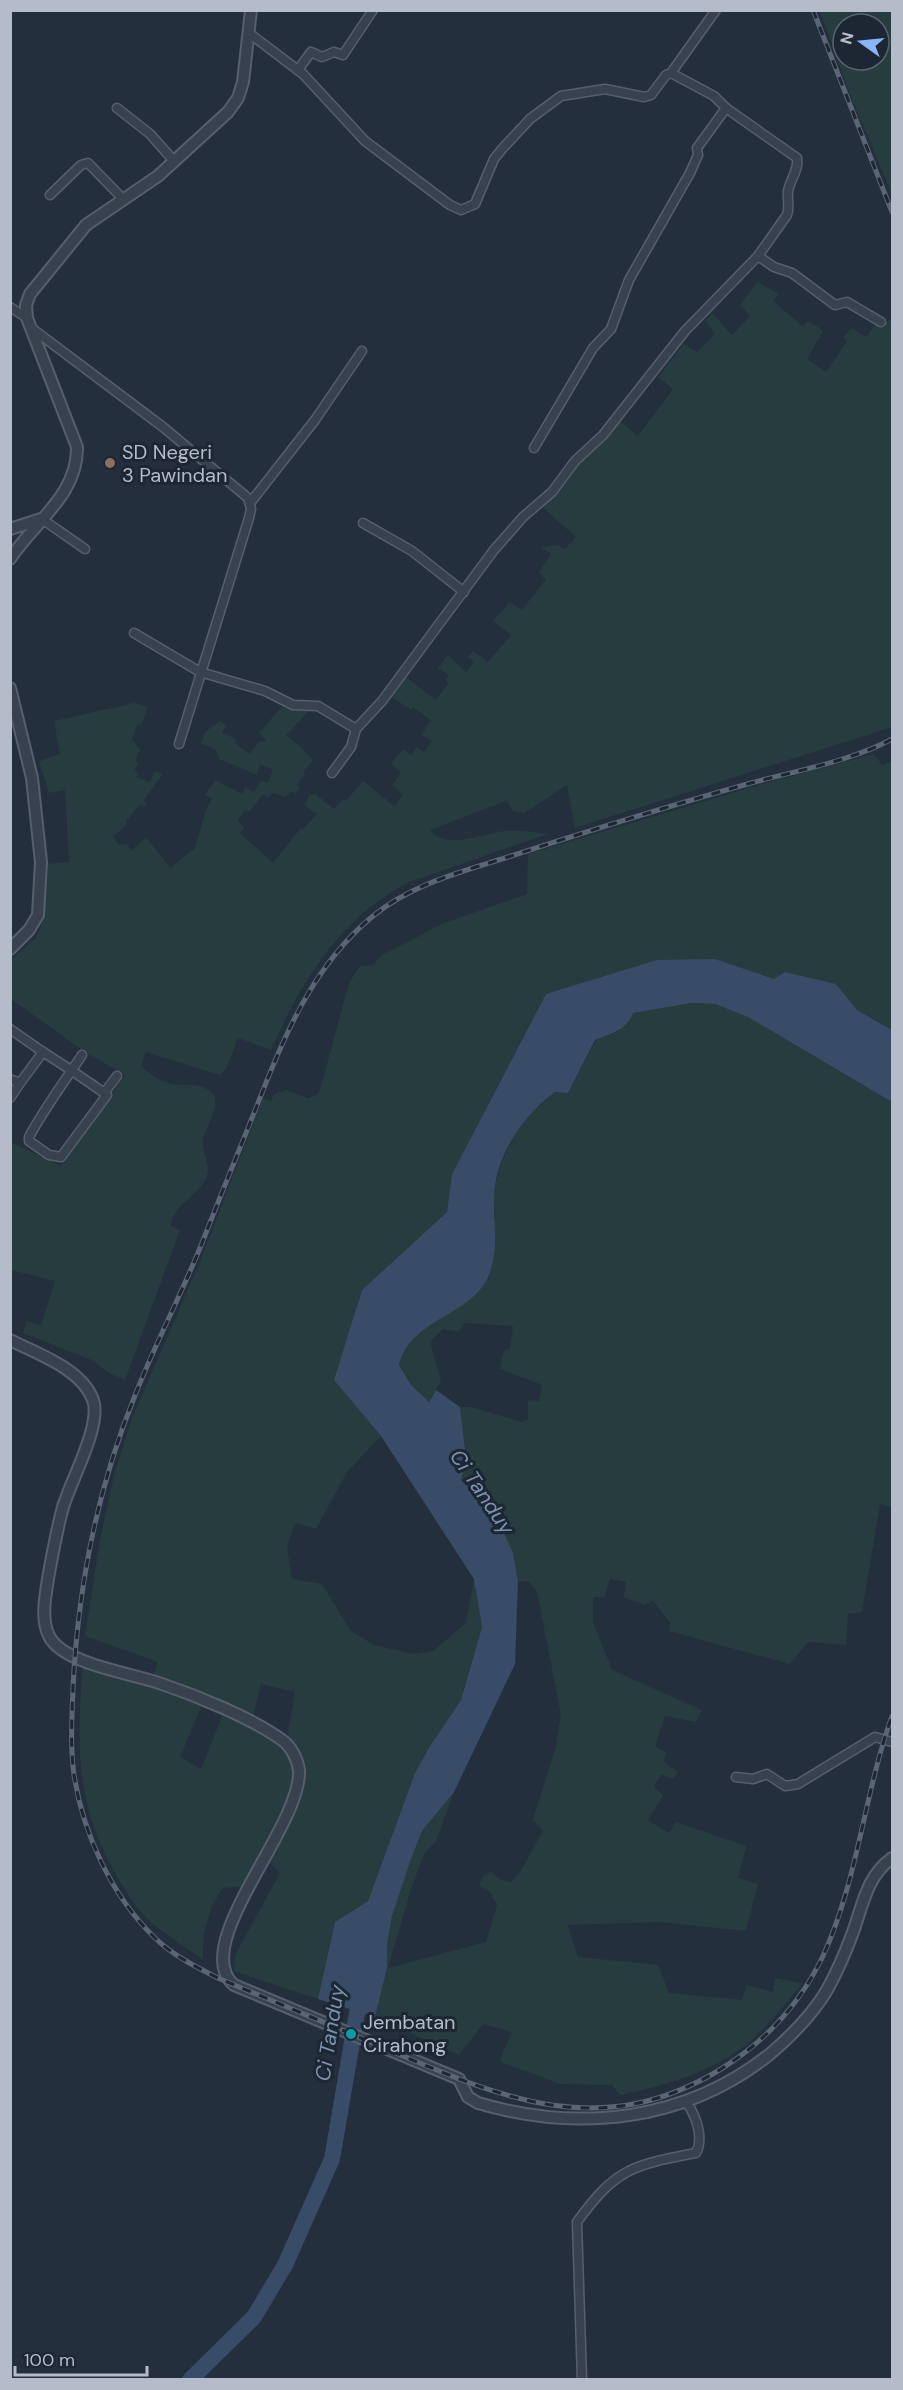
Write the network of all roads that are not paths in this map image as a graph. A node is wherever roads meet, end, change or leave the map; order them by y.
1 (251, 10) edge
2 (373, 10) edge
3 (716, 10) edge
4 (249, 33) junction
5 (298, 70) junction
6 (671, 73) junction
7 (117, 108) dead end
8 (726, 108) junction
9 (174, 161) junction
10 (50, 195) dead end
11 (124, 200) junction
12 (758, 256) junction
13 (10, 306) edge
14 (29, 322) junction
15 (881, 322) dead end
16 (362, 351) dead end
17 (534, 448) dead end
18 (250, 503) junction
19 (42, 519) junction
20 (363, 522) dead end
21 (10, 529) edge
22 (85, 549) dead end
23 (10, 560) edge
24 (464, 592) junction
25 (134, 633) dead end
26 (200, 672) junction
27 (11, 688) edge
28 (356, 729) junction
29 (179, 744) dead end
30 (332, 773) dead end
31 (10, 949) edge
32 (10, 1029) edge
33 (43, 1052) junction
34 (82, 1055) dead end
35 (72, 1071) junction
36 (117, 1076) dead end
37 (10, 1079) edge
38 (20, 1083) junction
39 (104, 1093) junction
40 (10, 1098) edge
41 (10, 1340) edge
42 (892, 1742) edge
43 (736, 1777) dead end
44 (892, 1858) edge
45 (687, 2103) junction
46 (582, 2379) edge

1 - 4 street
2 - 5 street
3 - 6 street
4 - 5 street
4 - 9 street
5 - 6 street
6 - 8 street
7 - 9 street
8 - 12 street
8 - 17 street
9 - 11 street
10 - 11 street
11 - 14 street
12 - 15 street
12 - 24 street
13 - 14 street
14 - 18 street
14 - 19 street
16 - 18 street
18 - 26 street
19 - 21 street
19 - 22 street
19 - 23 street
20 - 24 street
24 - 28 street
25 - 26 street
26 - 28 street
26 - 29 street
27 - 31 street
28 - 30 street
32 - 33 street
33 - 35 street
33 - 38 street
34 - 35 street
35 - 39 street
35 - 39 street
36 - 39 street
37 - 38 street
38 - 40 street
41 - 45 street
42 - 43 street
44 - 45 street
45 - 46 street

